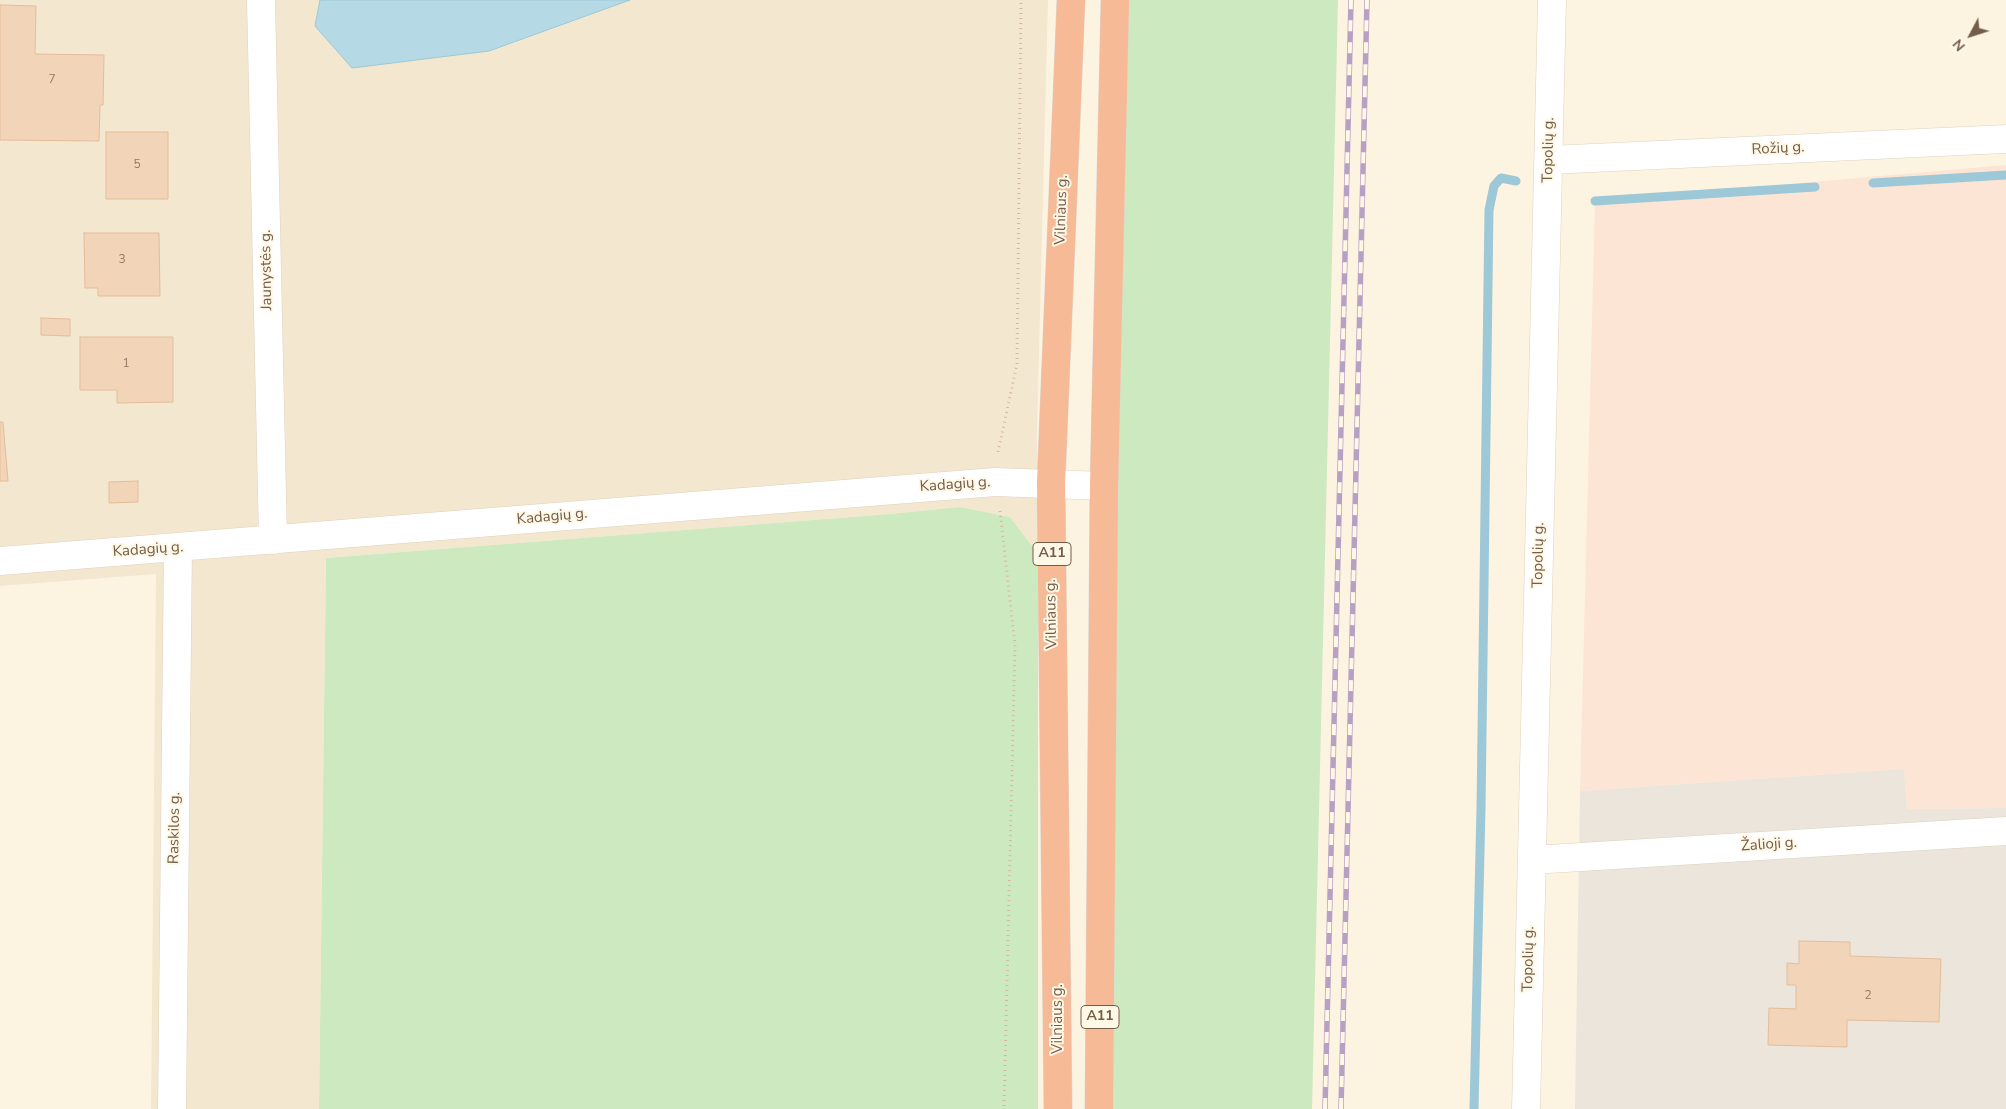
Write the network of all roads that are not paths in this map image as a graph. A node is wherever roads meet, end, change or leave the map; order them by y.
1 (261, 0) edge
2 (1070, 0) edge
3 (1115, 0) edge
4 (1552, 0) edge
5 (2006, 139) edge
6 (1549, 160) junction
7 (1050, 482) junction
8 (1104, 486) junction
9 (273, 540) junction
10 (178, 548) junction
11 (0, 561) edge
12 (2006, 831) edge
13 (1532, 860) junction
14 (172, 1109) edge
15 (1058, 1109) edge
16 (1099, 1109) edge
17 (1526, 1109) edge

1 - 9 street, Jaunystės g.
2 - 7 highway, Vilniaus g. / A11
3 - 8 highway, A11
4 - 6 street, Topolių g.
5 - 6 street, Rožių g.
6 - 13 street, Topolių g.
7 - 8 street, Kadagių g.
7 - 9 street, Kadagių g.
7 - 15 highway, Vilniaus g. / A11
8 - 16 highway, A11
9 - 10 street, Kadagių g.
10 - 11 street, Kadagių g.
10 - 14 street, Raskilos g.
12 - 13 street, Žalioji g.
13 - 17 street, Topolių g.

